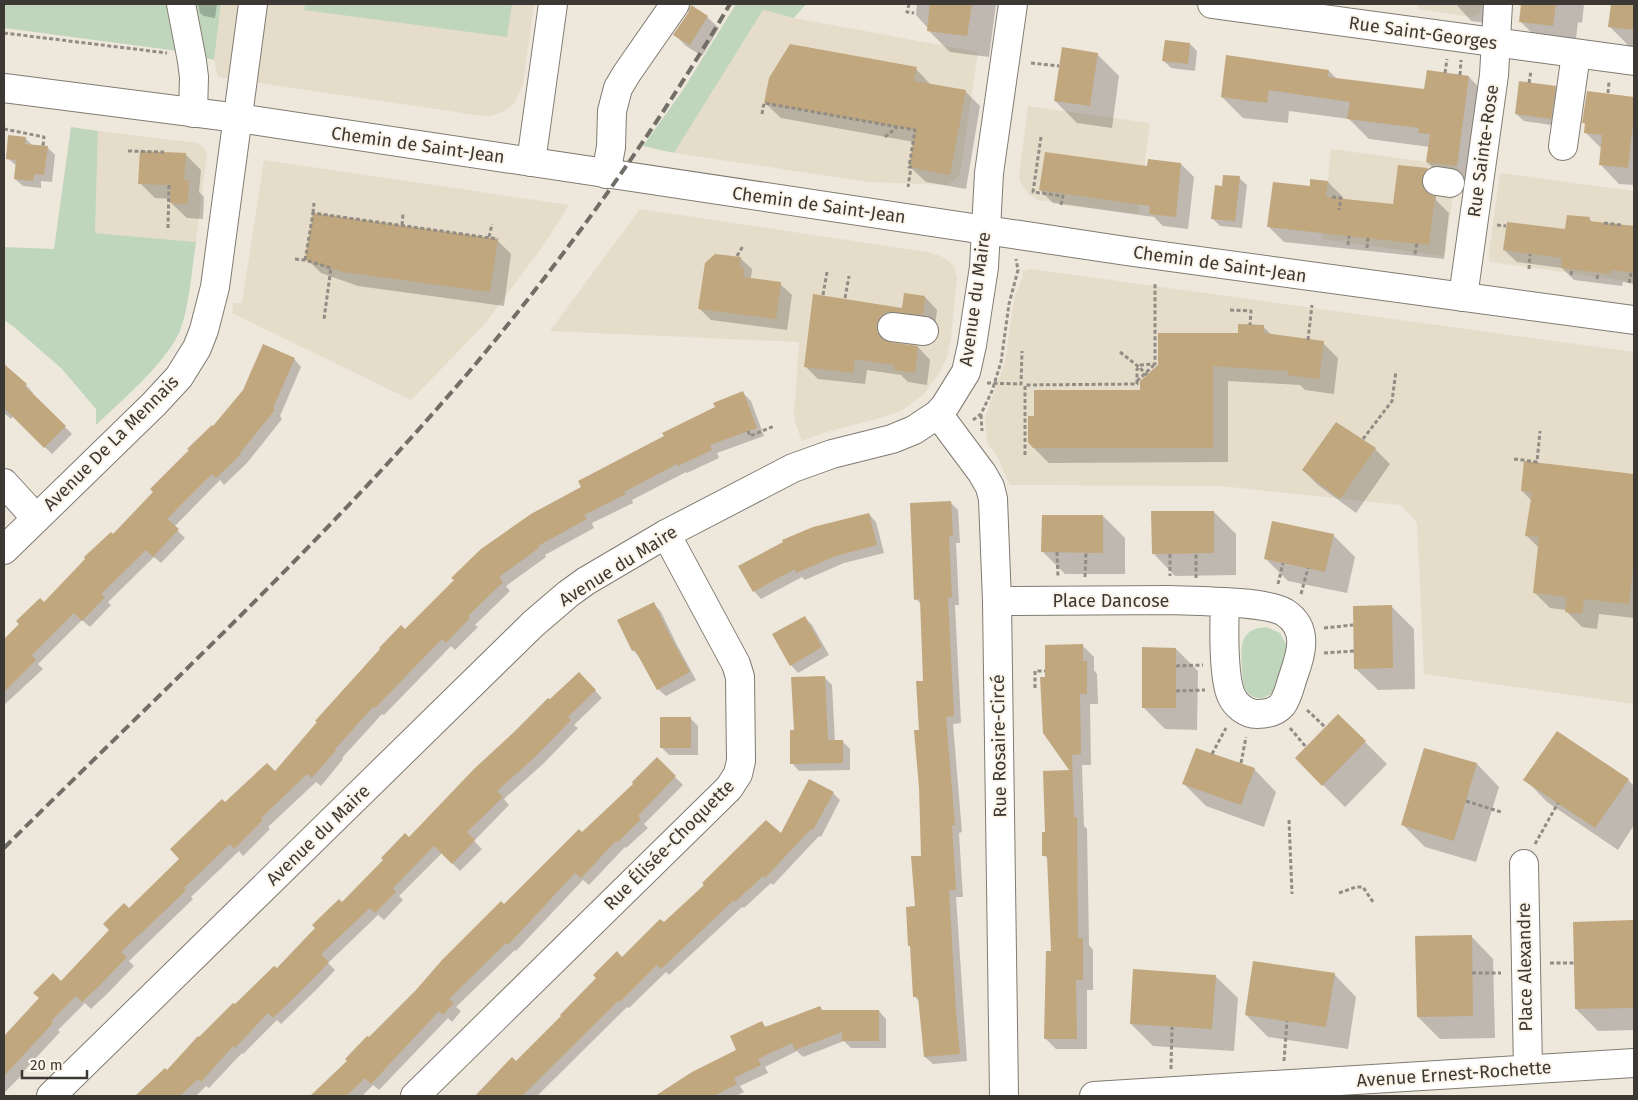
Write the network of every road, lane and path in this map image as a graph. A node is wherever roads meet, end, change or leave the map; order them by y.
1 (253, 4) edge
2 (553, 4) edge
3 (675, 4) edge
4 (909, 4) edge
5 (1013, 4) edge
6 (1212, 4) edge
7 (1498, 4) edge
8 (914, 13) dead end
9 (184, 26) edge
10 (4, 33) edge
11 (1495, 43) junction
12 (1576, 54) junction
13 (1447, 56) dead end
14 (1461, 58) dead end
15 (1634, 61) edge
16 (1031, 62) dead end
17 (1059, 66) dead end
18 (1531, 68) dead end
19 (1445, 73) dead end
20 (1460, 75) dead end
21 (1610, 78) dead end
22 (1530, 83) dead end
23 (4, 88) edge
24 (1608, 93) dead end
25 (193, 113) junction
26 (762, 114) dead end
27 (238, 118) junction
28 (897, 127) junction
29 (4, 129) edge
30 (885, 137) dead end
31 (1041, 138) dead end
32 (43, 146) dead end
33 (1563, 146) dead end
34 (128, 151) dead end
35 (164, 152) dead end
36 (531, 162) junction
37 (606, 174) junction
38 (169, 185) dead end
39 (908, 187) dead end
40 (1332, 197) dead end
41 (314, 203) dead end
42 (1061, 205) dead end
43 (1339, 210) dead end
44 (313, 213) junction
45 (403, 214) dead end
46 (1604, 223) dead end
47 (492, 224) dead end
48 (402, 225) junction
49 (1621, 225) dead end
50 (168, 228) dead end
51 (986, 230) junction
52 (1349, 236) dead end
53 (489, 237) junction
54 (1368, 238) dead end
55 (498, 239) dead end
56 (1417, 244) dead end
57 (1348, 245) dead end
58 (743, 246) dead end
59 (1367, 248) dead end
60 (1415, 254) dead end
61 (1530, 254) dead end
62 (737, 256) dead end
63 (295, 259) dead end
64 (305, 260) junction
65 (1529, 269) dead end
66 (1572, 269) dead end
67 (1018, 270) dead end
68 (828, 272) dead end
69 (1598, 272) dead end
70 (1631, 273) dead end
71 (1571, 275) dead end
72 (849, 276) dead end
73 (1597, 279) dead end
74 (1629, 283) dead end
75 (1155, 284) dead end
76 (823, 295) dead end
77 (1463, 297) junction
78 (845, 298) dead end
79 (1312, 305) dead end
80 (1230, 310) dead end
81 (324, 319) dead end
82 (1634, 320) edge
83 (1250, 325) dead end
84 (892, 327) dead end
85 (924, 331) dead end
86 (1308, 340) dead end
87 (1022, 350) dead end
88 (1120, 352) dead end
89 (1155, 364) junction
90 (1139, 367) junction
91 (1396, 371) dead end
92 (1146, 374) junction
93 (1137, 381) junction
94 (994, 383) junction
95 (982, 384) dead end
96 (1023, 384) junction
97 (1039, 385) junction
98 (1094, 385) junction
99 (1039, 390) dead end
100 (1094, 390) dead end
101 (938, 414) junction
102 (981, 414) junction
103 (967, 422) dead end
104 (774, 426) dead end
105 (748, 430) dead end
106 (1540, 432) dead end
107 (982, 433) dead end
108 (1363, 439) dead end
109 (1025, 455) dead end
110 (1514, 459) dead end
111 (4, 483) edge
112 (36, 518) junction
113 (666, 534) junction
114 (4, 550) edge
115 (998, 601) junction
116 (1225, 603) junction
117 (1354, 651) dead end
118 (1301, 655) junction
119 (1045, 672) dead end
120 (1035, 688) dead end
121 (1239, 706) junction
122 (1212, 754) dead end
123 (1466, 801) dead end
124 (1558, 803) dead end
125 (1501, 812) dead end
126 (1290, 820) dead end
127 (1524, 864) joint
128 (1339, 893) dead end
129 (1292, 894) dead end
130 (1373, 902) dead end
131 (1525, 972) junction
132 (1472, 973) dead end
133 (1286, 1022) dead end
134 (1172, 1027) dead end
135 (1284, 1063) dead end
136 (1634, 1063) edge
137 (1528, 1069) junction
138 (1171, 1070) dead end
139 (52, 1096) edge
140 (415, 1096) edge
141 (1004, 1096) edge
142 (1094, 1096) edge

1 - 27 street, Avenue De La Mennais
2 - 36 street
3 - 37 street
4 - 8 path
5 - 51 street, Avenue du Maire
6 - 11 street, Rue Saint-Georges
7 - 11 street, Rue Sainte-Rose
9 - 10 path
9 - 25 street
11 - 12 street, Rue Saint-Georges
11 - 77 street, Rue Sainte-Rose
12 - 15 street, Rue Saint-Georges
12 - 33 street
13 - 19 path
14 - 20 path
16 - 17 path
18 - 22 path
21 - 24 path
23 - 25 street, Chemin de Saint-Jean
25 - 27 street, Chemin de Saint-Jean
26 - 28 path
27 - 36 street, Chemin de Saint-Jean
27 - 112 street, Avenue De La Mennais
28 - 30 path
28 - 39 path
29 - 32 path
31 - 42 path
34 - 35 path
36 - 37 street, Chemin de Saint-Jean
37 - 51 street, Chemin de Saint-Jean
38 - 50 path
40 - 43 path
41 - 44 path
44 - 48 path
44 - 64 path
45 - 48 path
46 - 49 path
47 - 53 path
48 - 53 path
51 - 77 street, Chemin de Saint-Jean
51 - 101 street, Avenue du Maire
52 - 57 path
53 - 55 path
54 - 59 path
56 - 60 path
58 - 62 path
61 - 65 path
63 - 64 path
64 - 81 path
66 - 71 path
67 - 94 path, Avenue du Maire
68 - 76 path
69 - 73 path
70 - 74 path
72 - 78 path
75 - 89 path
77 - 82 street, Chemin de Saint-Jean
79 - 86 path
80 - 83 path
84 - 85 street
87 - 96 path
88 - 90 path
89 - 90 path
89 - 92 path
90 - 92 path
90 - 93 path
91 - 108 path
92 - 93 path
93 - 98 path
94 - 95 path
94 - 96 path
94 - 102 path, Avenue du Maire
96 - 97 path
96 - 109 path
97 - 98 path
97 - 99 path
98 - 100 path
101 - 113 street, Avenue du Maire
101 - 115 street, Rue Rosaire-Circé
102 - 103 path
102 - 107 path
104 - 105 path
106 - 110 path
111 - 112 street
112 - 114 street, Avenue De La Mennais
113 - 139 street, Avenue du Maire
113 - 140 street, Rue Élisée-Choquette
115 - 116 street, Place Dancose
115 - 141 street, Rue Rosaire-Circé
116 - 118 street, Place Dancose
116 - 121 street
117 - 118 path
118 - 121 street, Place Dancose
119 - 120 path
121 - 122 path
123 - 125 path
124 - 127 path
126 - 129 path
127 - 131 street, Place Alexandre
128 - 130 path
131 - 132 path
131 - 137 street, Place Alexandre
133 - 135 path
134 - 138 path
136 - 137 street, Avenue Ernest-Rochette
137 - 142 street, Avenue Ernest-Rochette

